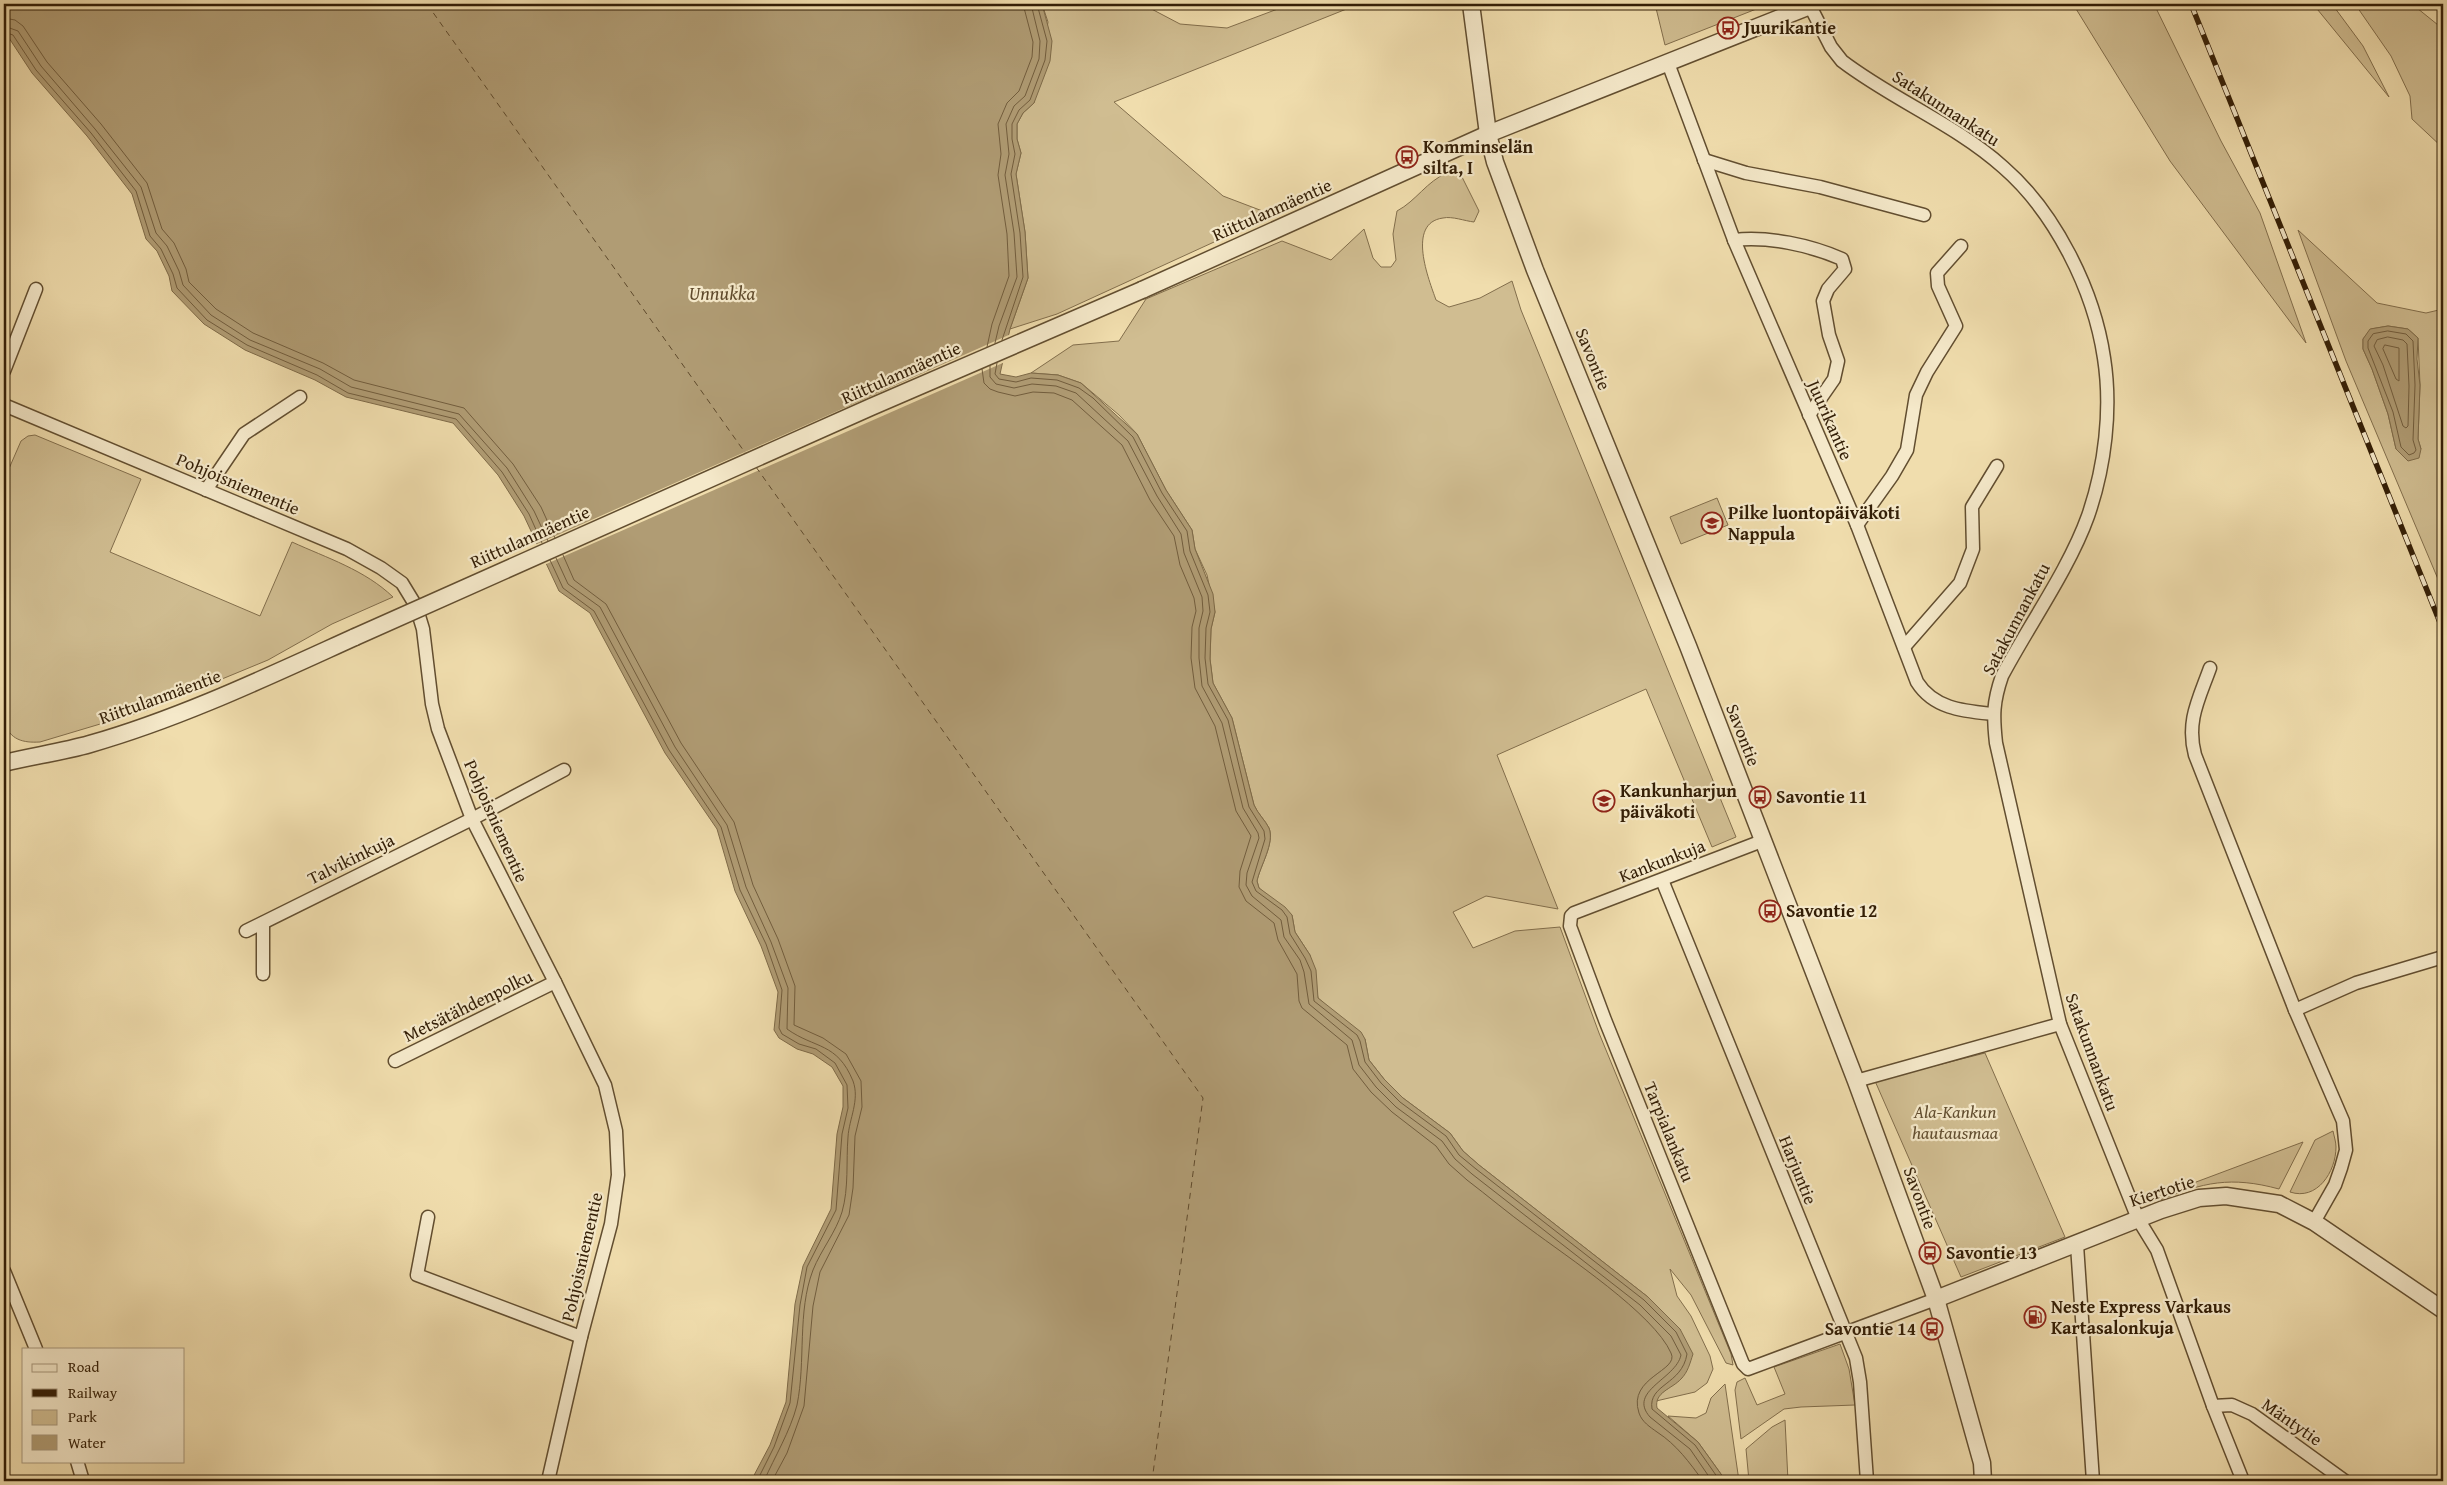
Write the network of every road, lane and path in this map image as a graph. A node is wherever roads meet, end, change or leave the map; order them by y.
1 (1471, 4) edge
2 (1810, 5) edge
3 (1668, 63) junction
4 (1488, 134) junction
5 (1704, 160) junction
6 (1924, 215) dead end
7 (1734, 240) junction
8 (1961, 246) dead end
9 (36, 289) dead end
10 (4, 371) edge
11 (300, 397) dead end
12 (5, 410) edge
13 (1809, 415) junction
14 (1996, 466) dead end
15 (206, 490) junction
16 (1857, 525) junction
17 (1904, 646) junction
18 (2210, 668) dead end
19 (1993, 714) junction
20 (4, 762) edge
21 (564, 770) dead end
22 (472, 819) junction
23 (1762, 841) junction
24 (1662, 880) junction
25 (1574, 913) joint
26 (263, 923) junction
27 (246, 932) dead end
28 (2443, 958) edge
29 (262, 974) dead end
30 (555, 982) junction
31 (2295, 1010) junction
32 (2060, 1024) junction
33 (395, 1061) dead end
34 (1856, 1081) junction
35 (428, 1217) dead end
36 (2138, 1219) junction
37 (2314, 1222) junction
38 (2077, 1245) junction
39 (4, 1272) edge
40 (1936, 1299) junction
41 (2443, 1310) edge
42 (1846, 1334) junction
43 (581, 1337) junction
44 (36, 1348) edge
45 (2213, 1406) junction
46 (77, 1462) edge
47 (83, 1481) edge
48 (548, 1481) edge
49 (1868, 1481) edge
50 (1983, 1481) edge
51 (2092, 1481) edge
52 (2243, 1481) edge
53 (2345, 1481) edge

1 - 4 street, Savontie
2 - 3 street, Riittulanmäentie
2 - 19 street, Satakunnankatu
3 - 4 street, Riittulanmäentie
3 - 5 street, Juurikantie
4 - 20 street, Riittulanmäentie, bridge
4 - 23 street, Savontie
5 - 6 street
5 - 7 street, Juurikantie
7 - 13 street, Juurikantie
7 - 13 street
8 - 16 street
9 - 10 street
11 - 15 street
12 - 15 street, Pohjoisniementie
13 - 16 street, Juurikantie
14 - 17 street
15 - 22 street, Pohjoisniementie
16 - 17 street, Juurikantie
17 - 19 street, Juurikantie
18 - 31 street
19 - 32 street, Satakunnankatu
21 - 22 street, Talvikinkuja
22 - 26 street, Talvikinkuja
22 - 30 street, Pohjoisniementie
23 - 24 street, Kankunkuja
23 - 34 street, Savontie
24 - 25 street, Kankunkuja
24 - 42 street, Harjuntie
25 - 42 street, Tarpialankatu
26 - 27 street, Talvikinkuja
26 - 29 street
28 - 31 street
30 - 33 street, Metsätähdenpolku
30 - 43 street, Pohjoisniementie
31 - 37 street
32 - 34 street
32 - 36 street, Satakunnankatu
34 - 40 street, Savontie
35 - 43 street
36 - 37 street, Kiertotie
36 - 38 street, Kiertotie
36 - 45 street, Satakunnankatu
37 - 41 street, Kiertotie
38 - 40 street, Kiertotie
38 - 51 street
39 - 44 street
40 - 42 street
40 - 50 street, Savontie
42 - 49 street, Harjuntie
43 - 48 street, Pohjoisniementie
45 - 52 street, Satakunnankatu
45 - 53 street, Mäntytie
46 - 47 street

